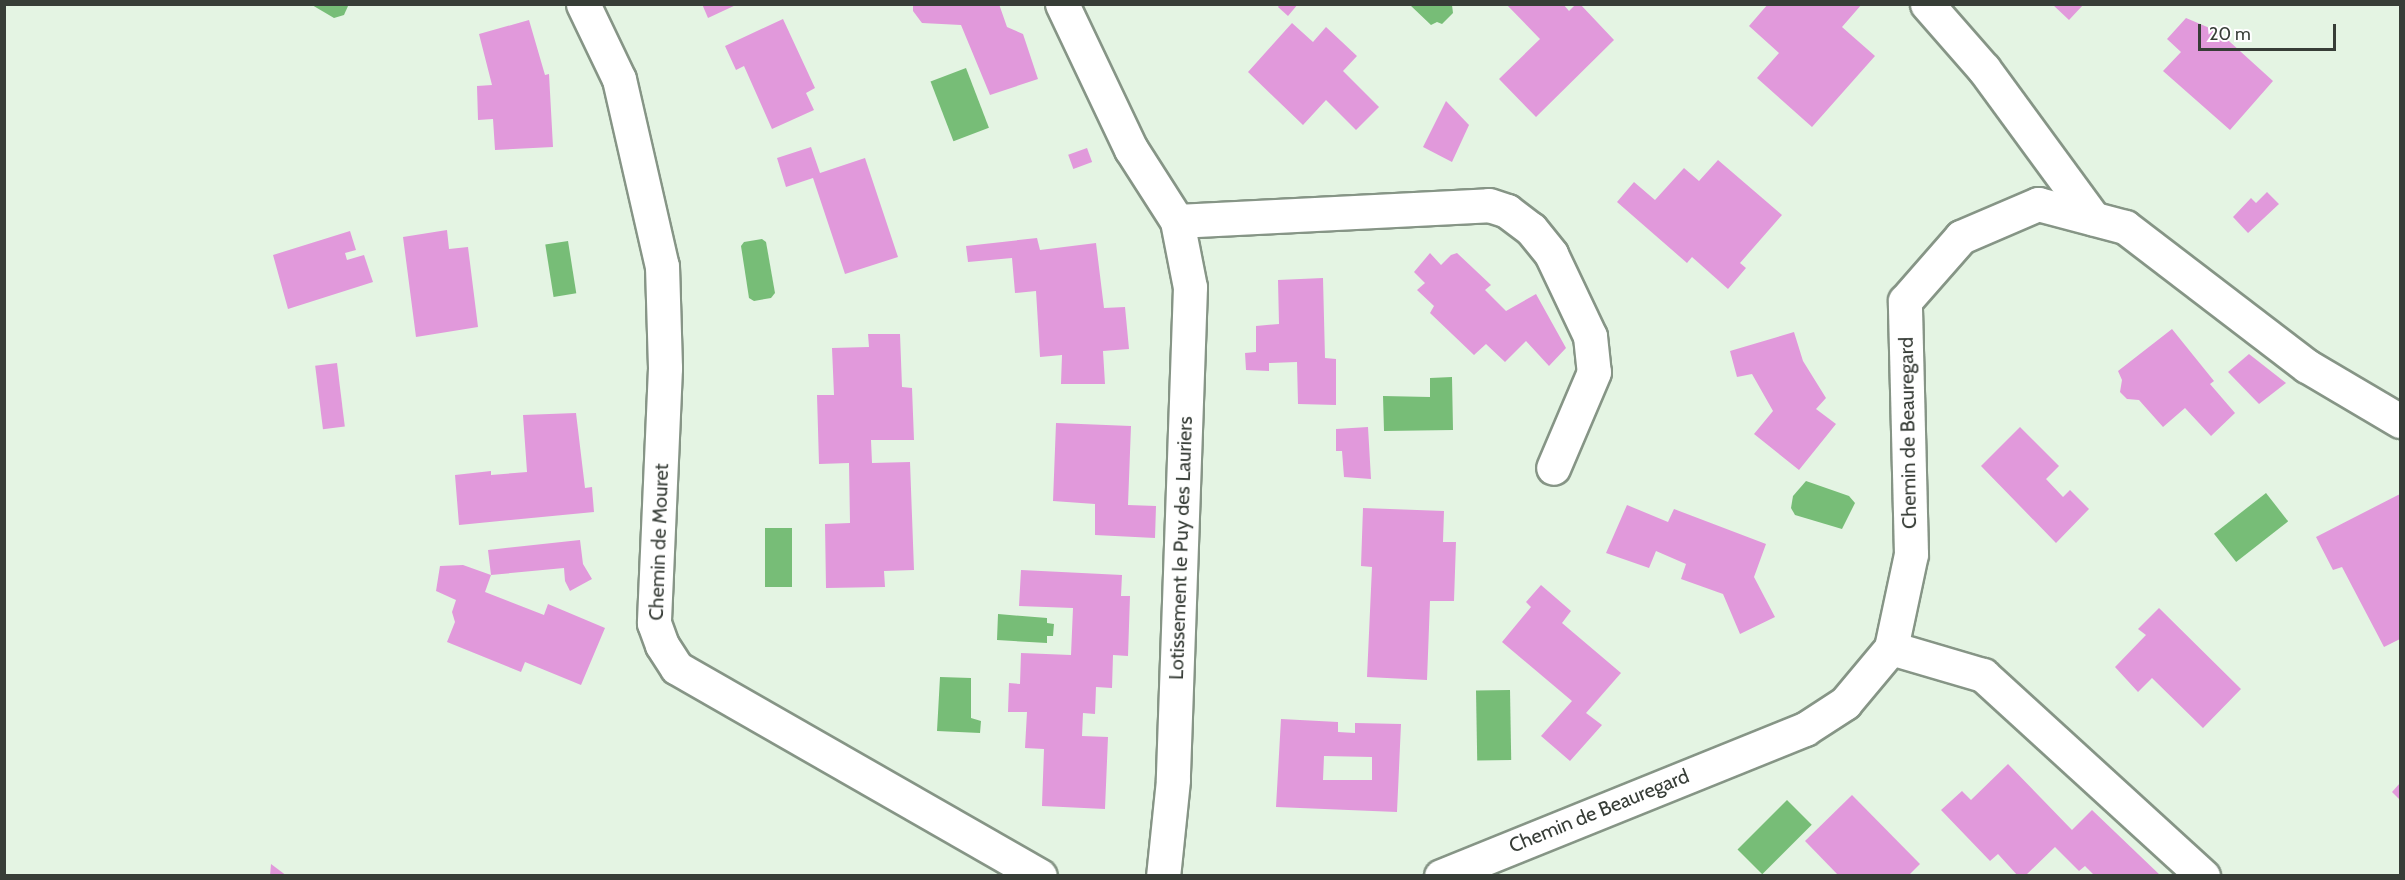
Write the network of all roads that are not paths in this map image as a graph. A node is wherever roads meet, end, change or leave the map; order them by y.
1 (583, 4) edge
2 (1062, 4) edge
3 (1927, 4) edge
4 (2093, 218) junction
5 (1178, 221) junction
6 (2400, 421) edge
7 (1553, 468) dead end
8 (1891, 648) junction
9 (1462, 871) edge
10 (1040, 876) edge
11 (1163, 876) edge
12 (2203, 876) edge

1 - 10 street, Chemin de Mouret
2 - 5 street, Lotissement le Puy des Lauriers
3 - 4 street
4 - 6 street, Chemin de Beauregard
4 - 8 street, Chemin de Beauregard
5 - 7 street
5 - 11 street, Lotissement le Puy des Lauriers
8 - 9 street, Chemin de Beauregard
8 - 12 street

